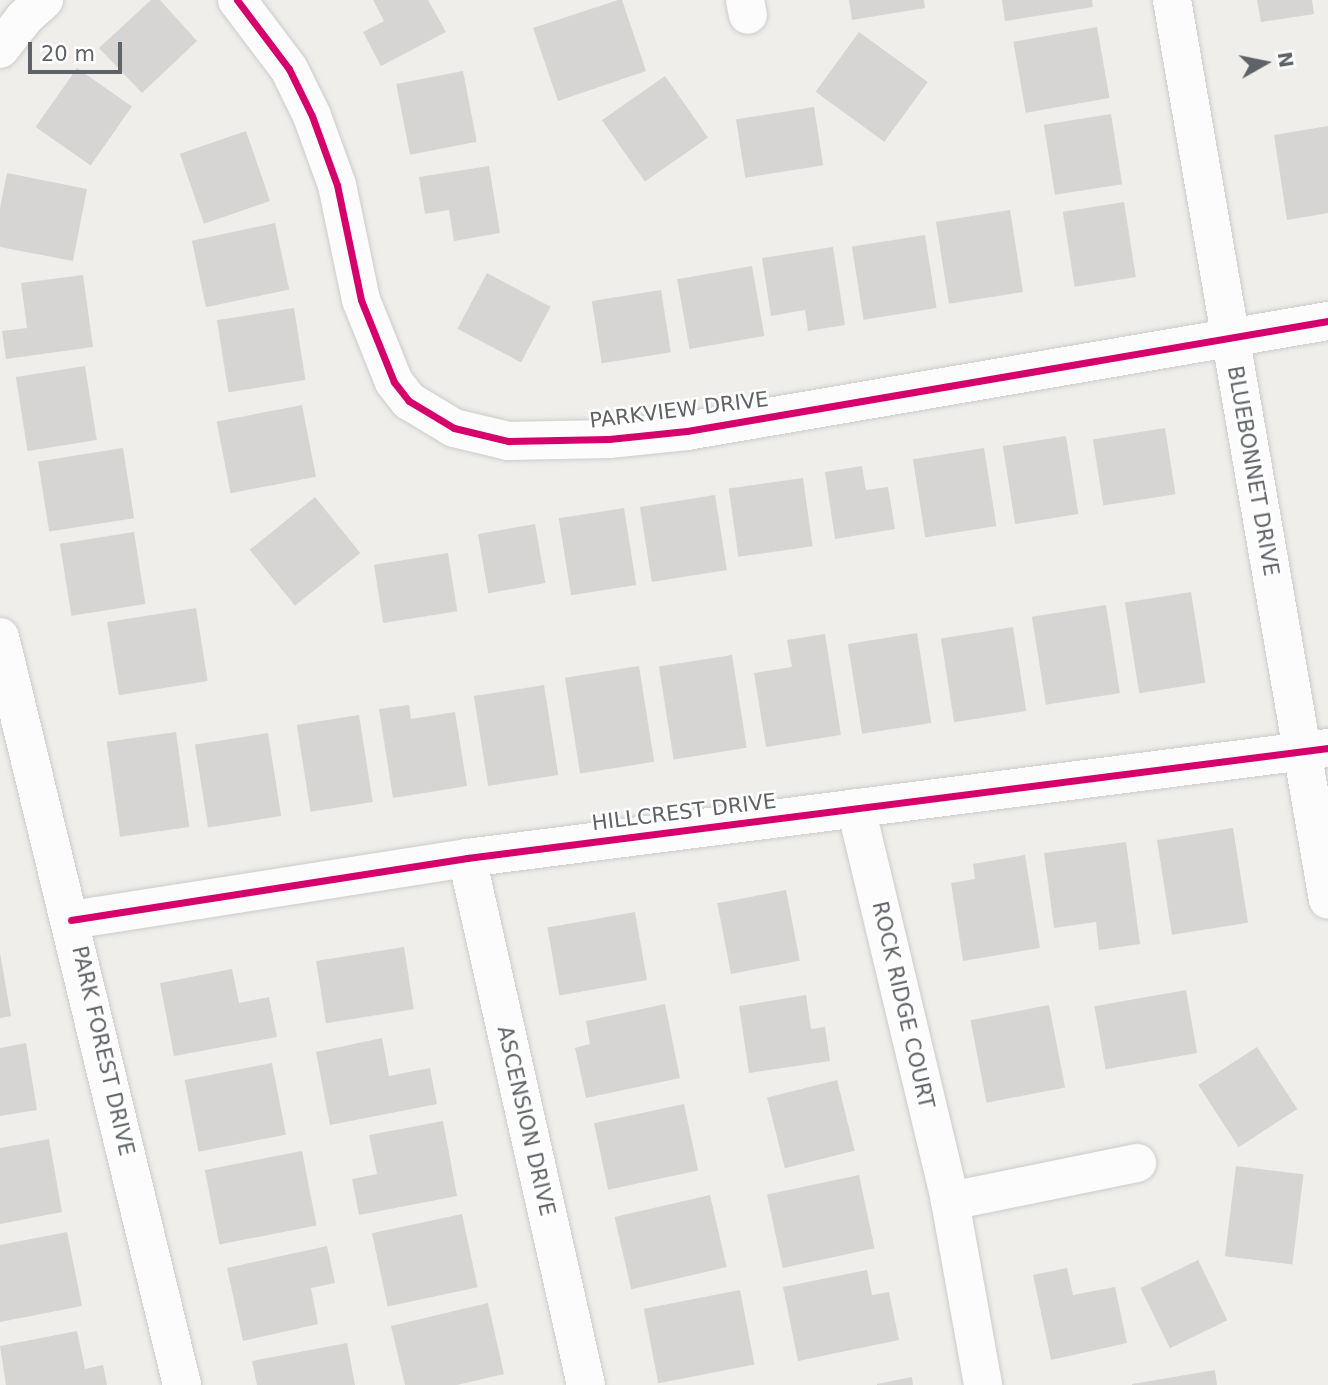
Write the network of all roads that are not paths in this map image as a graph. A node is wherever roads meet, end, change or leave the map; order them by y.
1 (44, 0) edge
2 (237, 0) edge
3 (1172, 0) edge
4 (0, 49) edge
5 (1328, 321) edge
6 (1230, 336) junction
7 (0, 637) edge
8 (1315, 749) edge
9 (856, 808) junction
10 (467, 858) junction
11 (1328, 900) edge
12 (71, 920) junction
13 (1138, 1163) dead end
14 (950, 1201) junction
15 (182, 1385) edge
16 (586, 1385) edge
17 (983, 1385) edge

1 - 4 street
2 - 6 street, PARKVIEW DRIVE
3 - 6 street, BLUEBONNET DRIVE
5 - 6 street, PARKVIEW DRIVE
6 - 8 street, BLUEBONNET DRIVE
7 - 12 street, PARK FOREST DRIVE
8 - 9 street, HILLCREST DRIVE
8 - 11 street, BLUEBONNET DRIVE
9 - 10 street, HILLCREST DRIVE
9 - 14 street, ROCK RIDGE COURT
10 - 12 street, HILLCREST DRIVE
10 - 16 street, ASCENSION DRIVE
12 - 15 street, PARK FOREST DRIVE
13 - 14 street
14 - 17 street, ROCK RIDGE COURT

